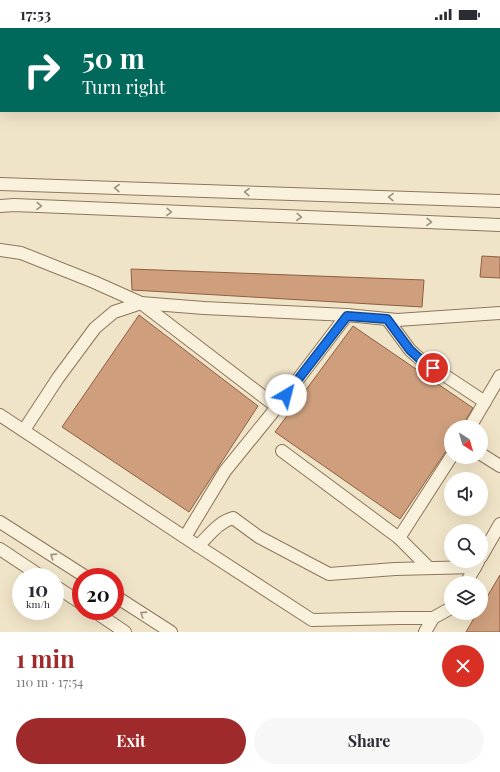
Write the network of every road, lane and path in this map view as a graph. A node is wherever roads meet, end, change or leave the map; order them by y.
1 (0, 184) edge
2 (500, 201) edge
3 (0, 206) edge
4 (500, 226) edge
5 (0, 250) edge
6 (141, 303) junction
7 (500, 313) edge
8 (347, 316) junction
9 (387, 319) junction
10 (500, 376) edge
11 (485, 402) junction
12 (277, 406) junction
13 (0, 415) edge
14 (474, 420) edge
15 (24, 430) junction
16 (282, 451) dead end
17 (488, 458) edge
18 (447, 464) edge
19 (500, 466) edge
20 (0, 522) edge
21 (500, 524) edge
22 (185, 538) junction
23 (399, 538) junction
24 (488, 544) edge
25 (198, 546) junction
26 (0, 549) edge
27 (444, 566) edge
28 (28, 568) edge
29 (72, 568) edge
30 (429, 568) junction
31 (124, 602) edge
32 (444, 612) edge
33 (432, 618) junction
34 (108, 620) edge
35 (126, 632) edge
36 (171, 632) edge
37 (425, 632) edge

2 -> 1 street
3 -> 4 street
5 - 6 street
6 - 8 street
6 - 12 street
6 - 15 street
7 - 9 street
8 - 9 street
8 - 12 street
9 - 11 street
10 - 11 street
11 - 14 street
12 - 22 street
13 - 15 street
15 - 22 street
16 - 23 street
17 - 19 street
18 - 23 street
29 -> 20 street
21 - 24 street
22 - 25 street
23 - 30 street
25 - 30 street
25 - 33 street
26 - 28 street
27 - 30 street
36 -> 31 street
32 - 33 street
33 - 37 street
34 - 35 street

